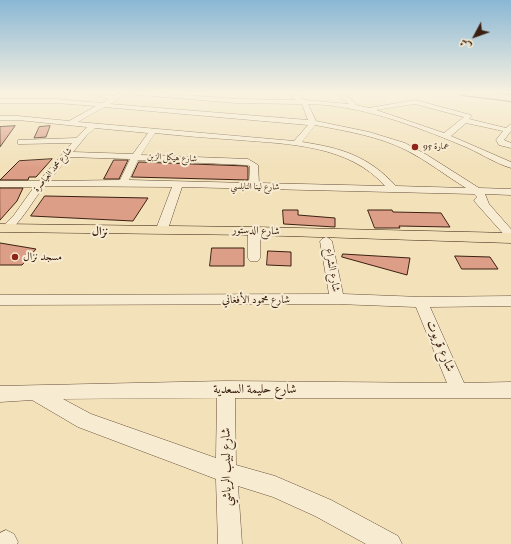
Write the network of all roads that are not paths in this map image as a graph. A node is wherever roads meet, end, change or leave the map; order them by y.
1 (81, 117) edge
2 (241, 117) edge
3 (311, 117) edge
4 (392, 117) edge
5 (467, 117) edge
6 (0, 118) edge
7 (464, 120) junction
8 (313, 123) junction
9 (70, 124) junction
10 (357, 124) dead end
11 (346, 129) junction
12 (509, 129) edge
13 (153, 131) junction
14 (81, 132) junction
15 (446, 136) junction
16 (21, 142) dead end
17 (296, 144) junction
18 (511, 146) edge
19 (66, 154) junction
20 (136, 156) junction
21 (511, 165) edge
22 (123, 183) junction
23 (0, 184) edge
24 (41, 185) junction
25 (178, 185) junction
26 (254, 187) junction
27 (393, 189) junction
28 (472, 191) junction
29 (511, 192) edge
30 (162, 229) junction
31 (1, 230) edge
32 (254, 234) junction
33 (511, 237) edge
34 (326, 241) junction
35 (511, 246) edge
36 (254, 258) dead end
37 (337, 299) junction
38 (0, 300) edge
39 (511, 301) edge
40 (421, 302) junction
41 (226, 389) junction
42 (459, 390) junction
43 (511, 390) edge
44 (34, 393) junction
45 (0, 394) edge
46 (226, 472) junction
47 (230, 544) edge
48 (390, 544) edge

1 - 9 street
2 - 8 street
3 - 8 street
4 - 15 street
5 - 7 street
6 - 9 street
7 - 12 street
7 - 15 street
8 - 11 street
8 - 17 street
9 - 14 street
10 - 11 street
11 - 28 street
12 - 18 street
13 - 14 street
13 - 17 street
13 - 20 street
14 - 16 street
14 - 19 street, شارع محمد العياصرة
15 - 21 street
17 - 27 street
19 - 20 street, شارع هيكل الزبن
19 - 24 street, شارع محمد العياصرة
20 - 22 street
20 - 26 street, شارع هيكل الزبن
22 - 24 street, شارع لينا النابلسي
22 - 25 street, شارع لينا النابلسي
23 - 24 street, شارع لينا النابلسي
24 - 31 street, شارع محمد العياصرة
25 - 26 street, شارع لينا النابلسي
25 - 30 street
26 - 27 street, شارع لينا النابلسي
27 - 28 street, شارع لينا النابلسي
28 - 29 street, شارع لينا النابلسي
28 - 33 street
30 - 31 main road, شارع الدستور
30 - 32 main road, شارع الدستور
31 - 32 main road, شارع الدستور
32 - 33 main road, شارع الدستور
32 - 34 main road, شارع الدستور
32 - 36 street
34 - 35 main road, شارع الدستور
34 - 37 street, شارع الشراع
37 - 38 street, شارع محمود الأفغاني
37 - 40 street, شارع محمود الأفغاني
39 - 40 street, شارع محمود الأفغاني
40 - 42 street, شارع قريوت
41 - 42 street, شارع حليمة السعدية
41 - 44 street, شارع حليمة السعدية
41 - 46 street, شارع لبيب الرياشي
42 - 43 street, شارع حليمة السعدية
44 - 45 street, شارع حليمة السعدية
44 - 46 street
46 - 47 street, شارع لبيب الرياشي
46 - 48 street

